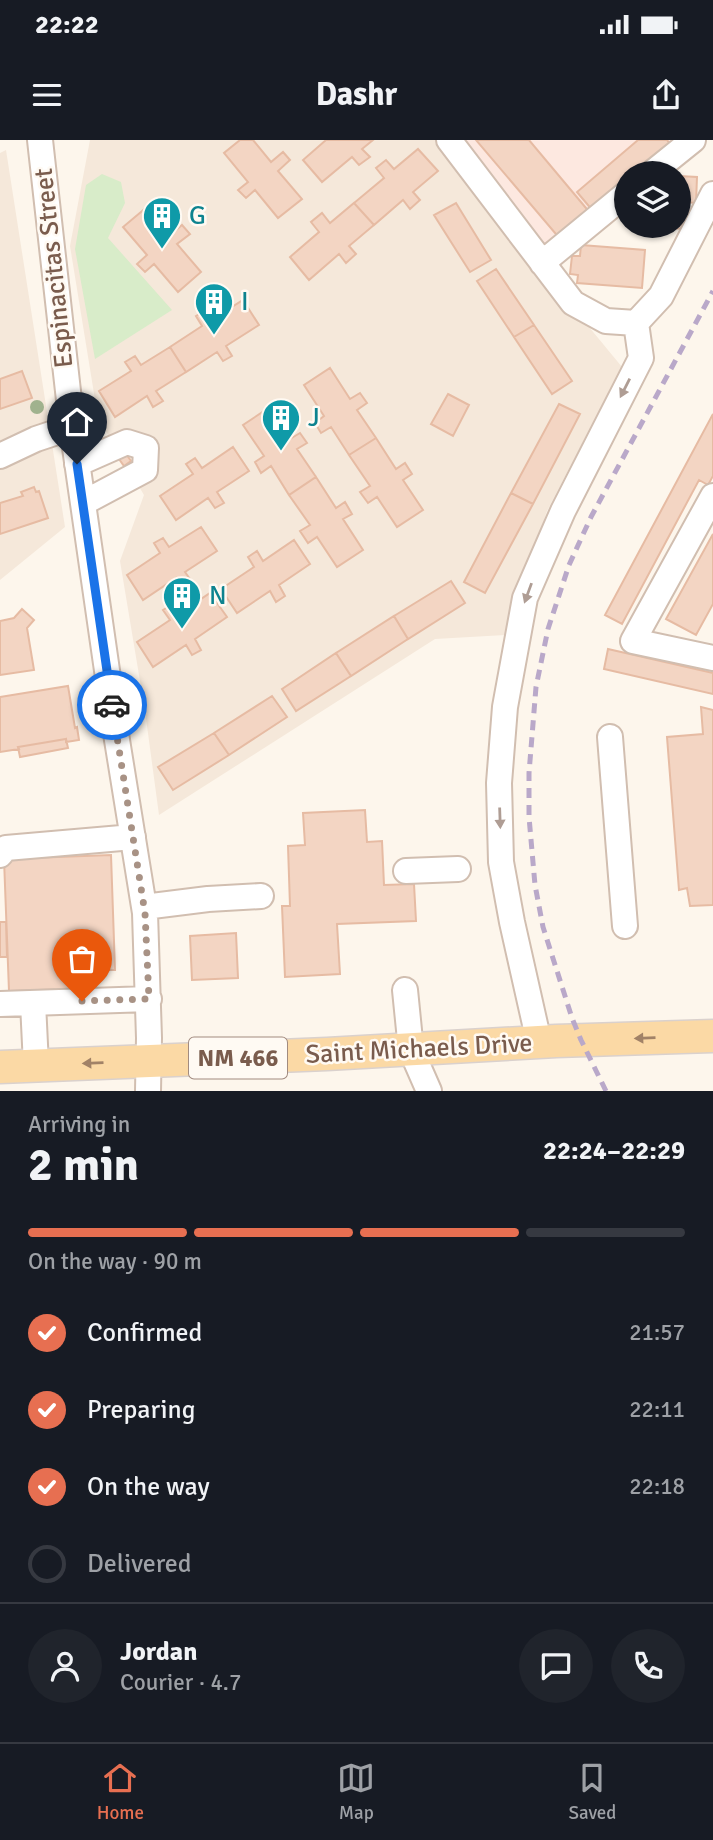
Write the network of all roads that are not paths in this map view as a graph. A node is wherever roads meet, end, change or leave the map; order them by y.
1 (40, 140) edge
2 (449, 140) edge
3 (693, 140) edge
4 (707, 140) edge
5 (713, 147) edge
6 (667, 161) edge
7 (713, 194) edge
8 (614, 204) edge
9 (542, 263) junction
10 (636, 323) junction
11 (72, 427) junction
12 (0, 456) edge
13 (77, 464) junction
14 (713, 496) edge
15 (83, 503) junction
16 (713, 658) edge
17 (610, 737) dead end
18 (133, 837) junction
19 (0, 855) edge
20 (457, 869) dead end
21 (406, 871) dead end
22 (261, 896) dead end
23 (144, 907) junction
24 (625, 926) dead end
25 (405, 990) dead end
26 (149, 999) junction
27 (33, 1003) junction
28 (0, 1004) edge
29 (713, 1036) edge
30 (540, 1042) junction
31 (411, 1049) junction
32 (36, 1065) junction
33 (0, 1067) edge
34 (149, 1076) edge
35 (429, 1091) edge

1 - 11 street, Espinacitas Street
2 - 9 street
3 - 6 street
4 - 5 street
7 - 10 street
8 - 9 street
9 - 10 street
10 -> 30 street
11 - 12 street
11 - 13 street, Espinacitas Street
13 - 15 street, Espinacitas Street
13 - 15 street
14 - 16 street
15 - 18 street, Espinacitas Street
17 - 24 street
18 - 19 street
18 - 23 street, Espinacitas Street
20 - 21 street
22 - 23 street
23 - 26 street, Espinacitas Street
25 - 31 street
26 - 27 street
26 - 34 street, Espinacitas Street
27 - 28 street
27 - 32 street
29 -> 30 main road, Saint Michaels Drive / NM 466
30 - 31 main road, Saint Michaels Drive / NM 466
31 - 34 main road, Saint Michaels Drive / NM 466
31 - 35 street
32 - 33 main road, Saint Michaels Drive / NM 466
34 -> 32 main road, Saint Michaels Drive / NM 466

